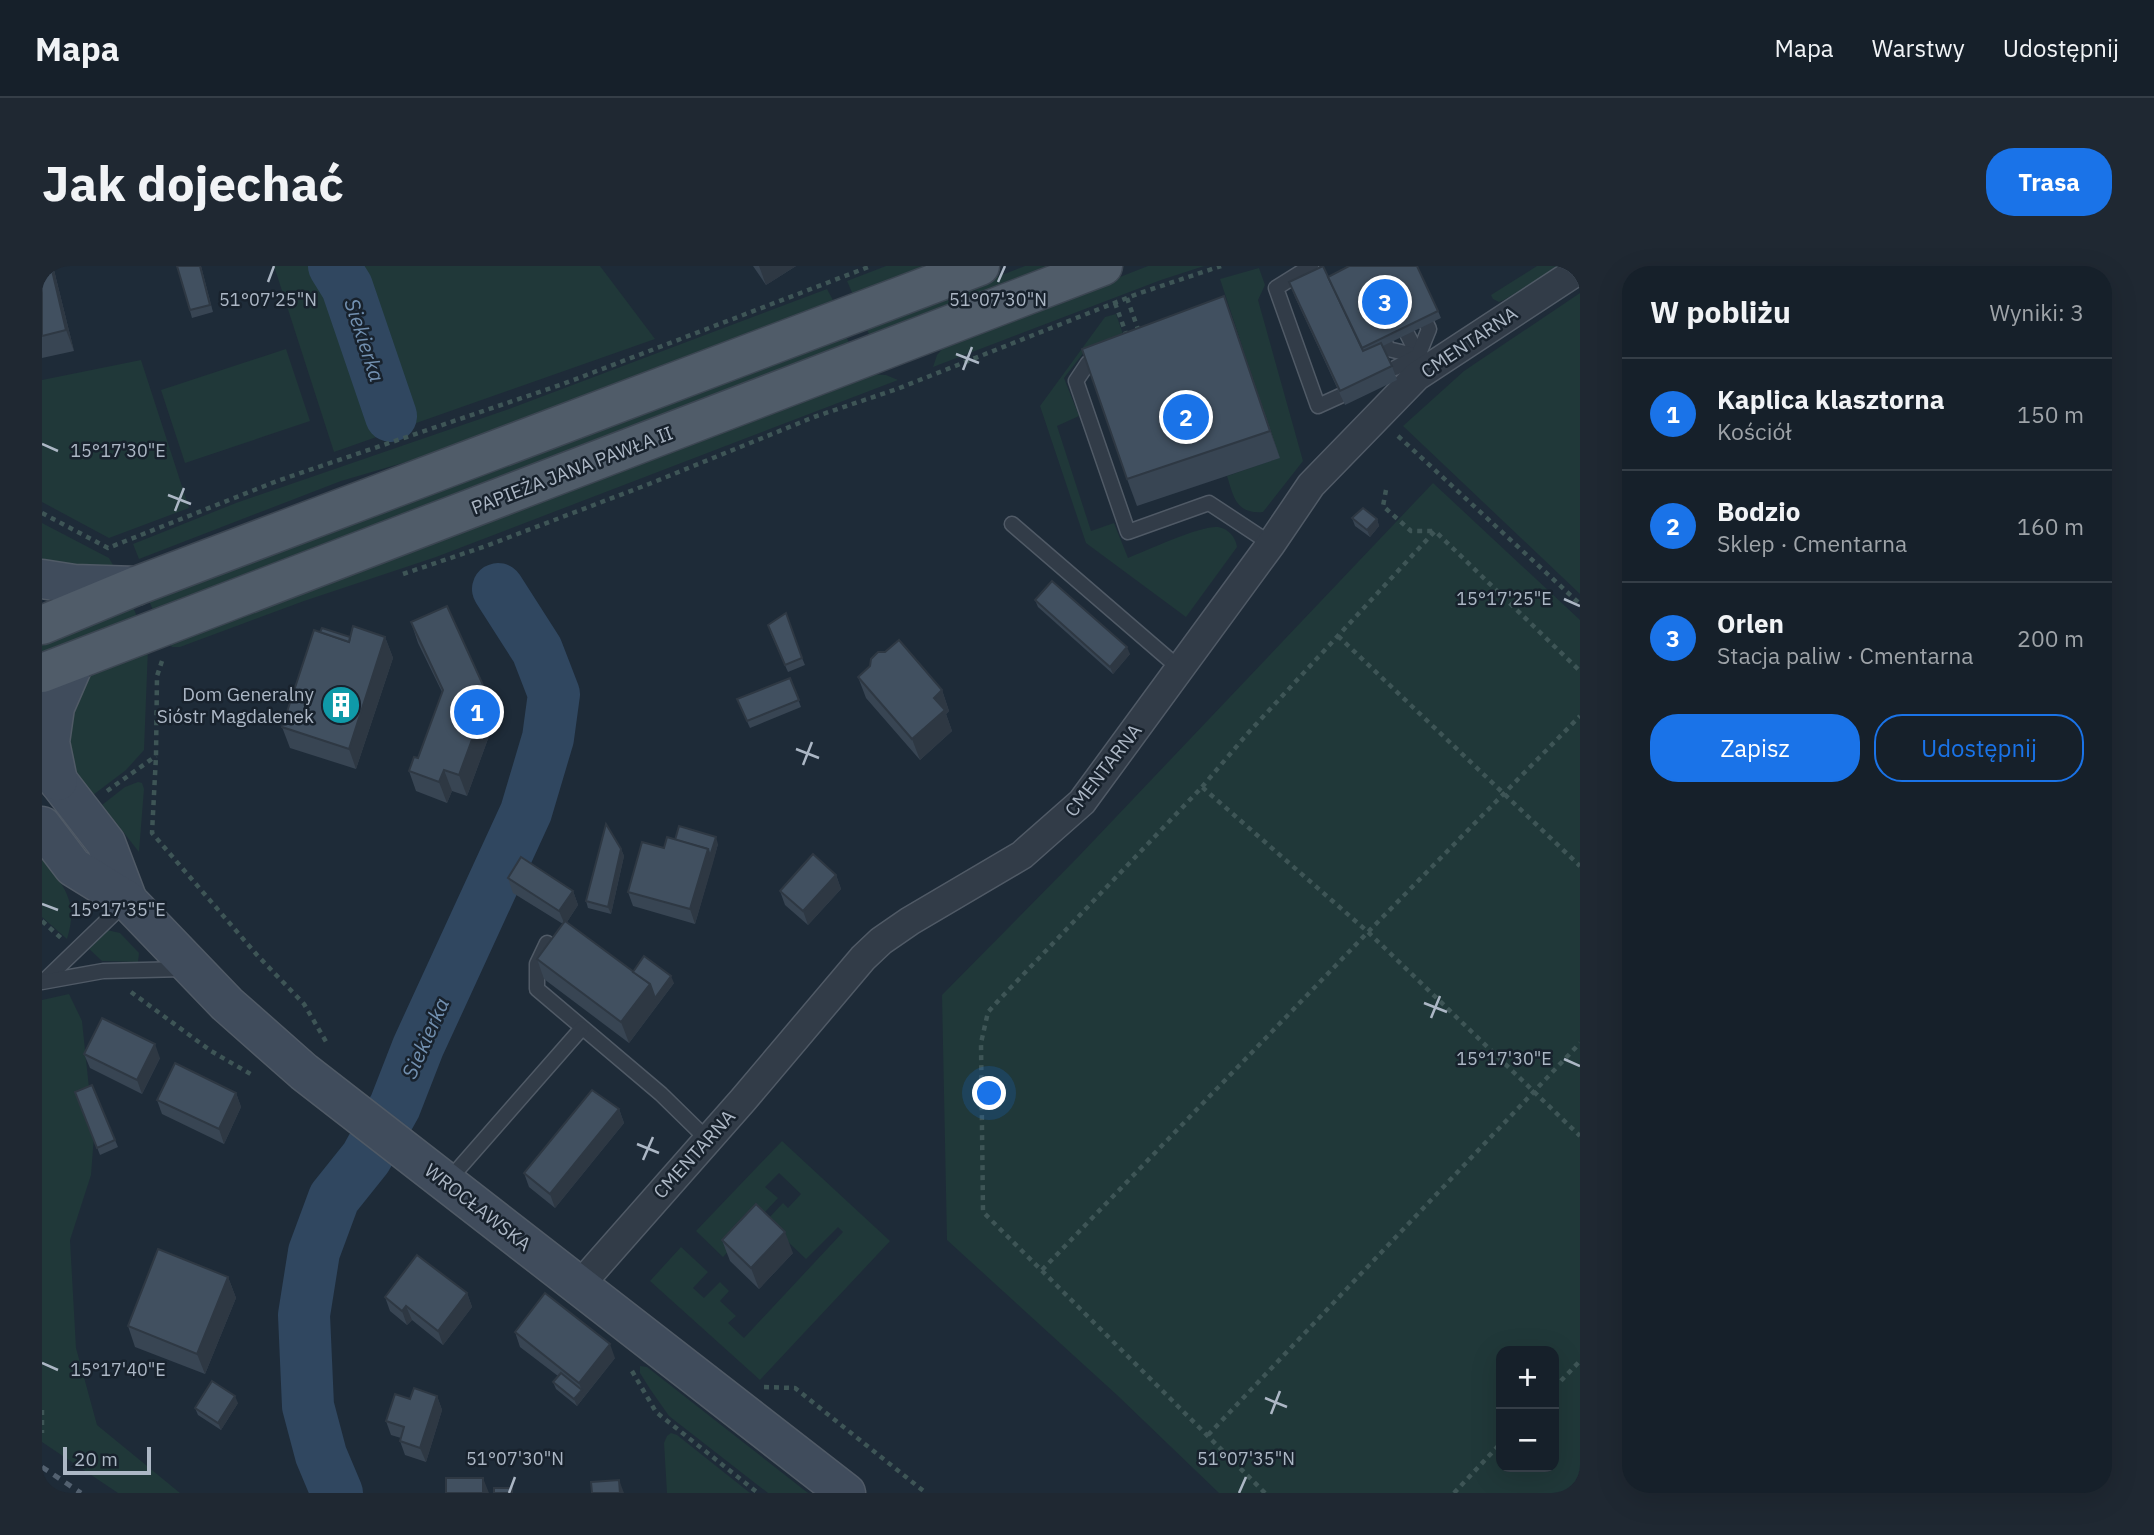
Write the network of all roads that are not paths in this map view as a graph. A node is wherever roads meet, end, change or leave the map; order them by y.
1 (980, 266) edge
2 (1103, 266) edge
3 (1311, 266) edge
4 (1580, 269) edge
5 (1411, 291) edge
6 (1391, 302) edge
7 (1372, 314) edge
8 (1137, 345) edge
9 (1422, 363) junction
10 (1395, 368) dead end
11 (1340, 396) edge
12 (1013, 524) dead end
13 (1271, 544) junction
14 (42, 579) edge
15 (136, 586) junction
16 (42, 625) edge
17 (58, 667) edge
18 (1179, 668) junction
19 (50, 768) edge
20 (42, 826) edge
21 (128, 901) junction
22 (547, 943) edge
23 (192, 969) junction
24 (42, 982) edge
25 (582, 1028) junction
26 (708, 1139) junction
27 (446, 1183) junction
28 (579, 1286) junction
29 (846, 1493) edge

1 - 15 main road
2 - 17 main road, PAPIEŻA JANA PAWŁA II
3 - 11 lane
4 - 9 street, CMENTARNA
5 - 9 lane
6 - 9 lane
7 - 9 lane
8 - 13 lane
9 - 10 lane
9 - 13 street, CMENTARNA
12 - 18 lane
13 - 18 street, CMENTARNA
14 - 15 main road
15 - 16 main road
17 - 19 main road
18 - 26 street, CMENTARNA
19 - 21 main road, WROCŁAWSKA
20 - 21 main road, WROCŁAWSKA
21 - 23 main road, WROCŁAWSKA
21 - 24 lane
22 - 25 lane
23 - 24 lane
23 - 27 main road, WROCŁAWSKA
25 - 26 lane
25 - 27 lane
26 - 28 street, CMENTARNA
27 - 28 main road, WROCŁAWSKA
28 - 29 main road, WROCŁAWSKA

